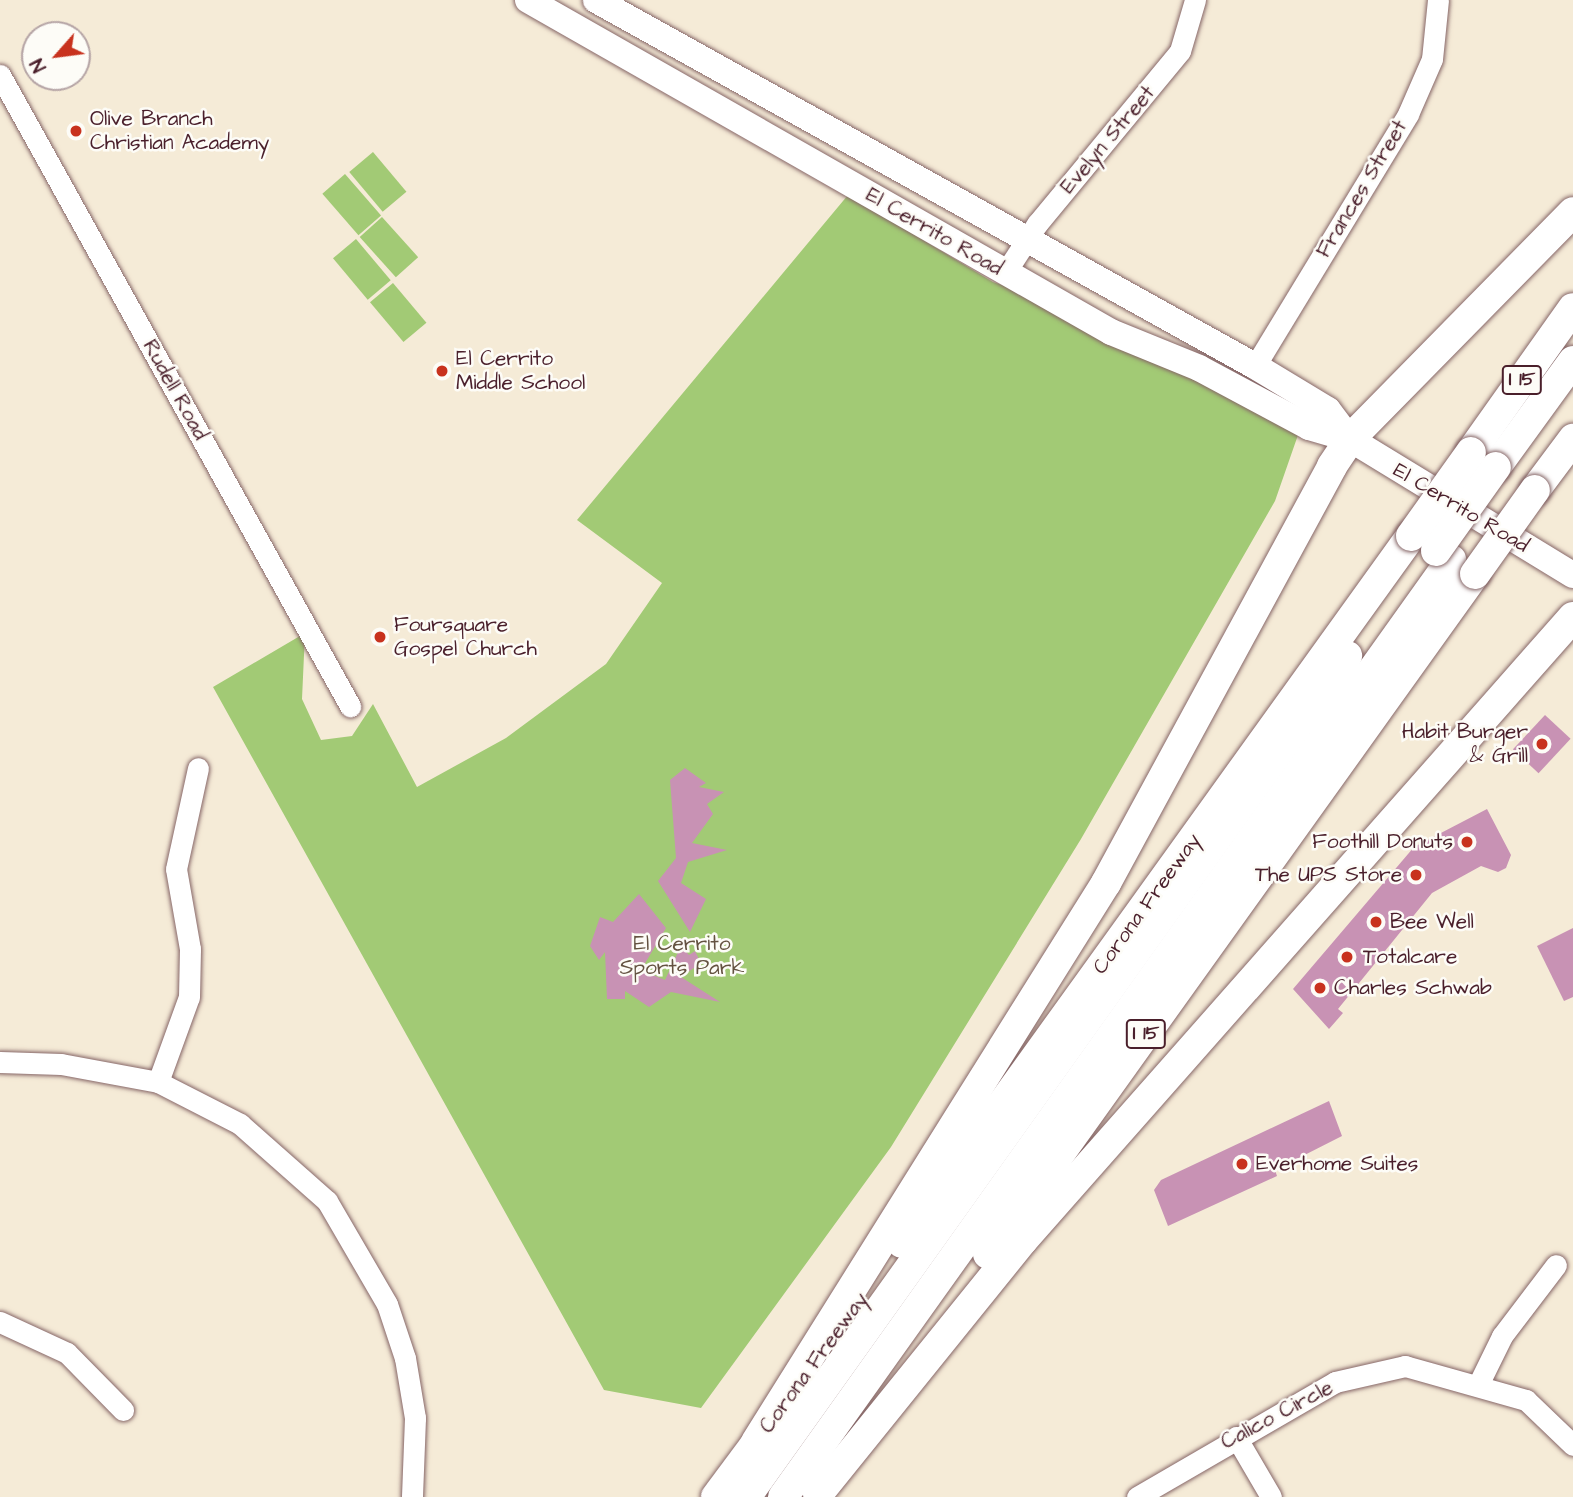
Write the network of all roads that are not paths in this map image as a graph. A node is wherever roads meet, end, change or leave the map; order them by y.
1 (528, 0) edge
2 (596, 0) edge
3 (1195, 0) edge
4 (1438, 0) edge
5 (0, 75) edge
6 (1573, 212) edge
7 (1024, 242) junction
8 (1005, 273) junction
9 (1573, 308) edge
10 (1573, 340) edge
11 (1573, 361) edge
12 (1255, 366) junction
13 (1573, 394) edge
14 (1350, 439) junction
15 (1573, 439) edge
16 (1500, 469) junction
17 (1440, 553) junction
18 (1573, 575) edge
19 (1573, 617) edge
20 (350, 706) dead end
21 (198, 768) dead end
22 (1309, 805) junction
23 (0, 1062) edge
24 (158, 1082) junction
25 (1080, 1083) junction
26 (1556, 1265) dead end
27 (0, 1322) edge
28 (1479, 1383) junction
29 (123, 1410) dead end
30 (1236, 1437) junction
31 (756, 1442) junction
32 (1573, 1445) edge
33 (817, 1496) edge
34 (412, 1497) edge
35 (716, 1497) edge
36 (746, 1497) edge
37 (783, 1497) edge
38 (1137, 1497) edge
39 (1271, 1497) edge

1 - 8 main road, El Cerrito Road
2 - 7 main road, El Cerrito Road
3 - 7 street, Evelyn Street
4 - 12 street, Frances Street
5 - 20 street, Rudell Road
6 - 14 highway
7 - 8 street, Evelyn Street
7 - 12 main road, El Cerrito Road
8 - 14 main road, El Cerrito Road
9 - 16 highway, Corona Freeway / I 15
10 - 16 highway
11 - 16 highway
12 - 14 main road, El Cerrito Road
13 - 16 highway
14 - 18 main road, El Cerrito Road
14 - 31 highway
15 - 16 highway, Corona Freeway / I 15
16 - 17 highway, Corona Freeway / I 15, bridge
16 - 17 highway, Corona Freeway / I 15, bridge
17 - 22 highway, Corona Freeway / I 15
17 - 25 highway
17 - 31 highway, Corona Freeway / I 15
17 - 36 highway
19 - 33 highway
21 - 24 street
22 - 25 highway
22 - 33 highway, Corona Freeway / I 15
23 - 24 street
24 - 34 street
25 - 37 highway
26 - 28 street
27 - 29 street
28 - 30 street, Calico Circle
28 - 32 street, Calico Circle
30 - 38 street, Calico Circle
30 - 39 street
31 - 35 highway, Corona Freeway / I 15

